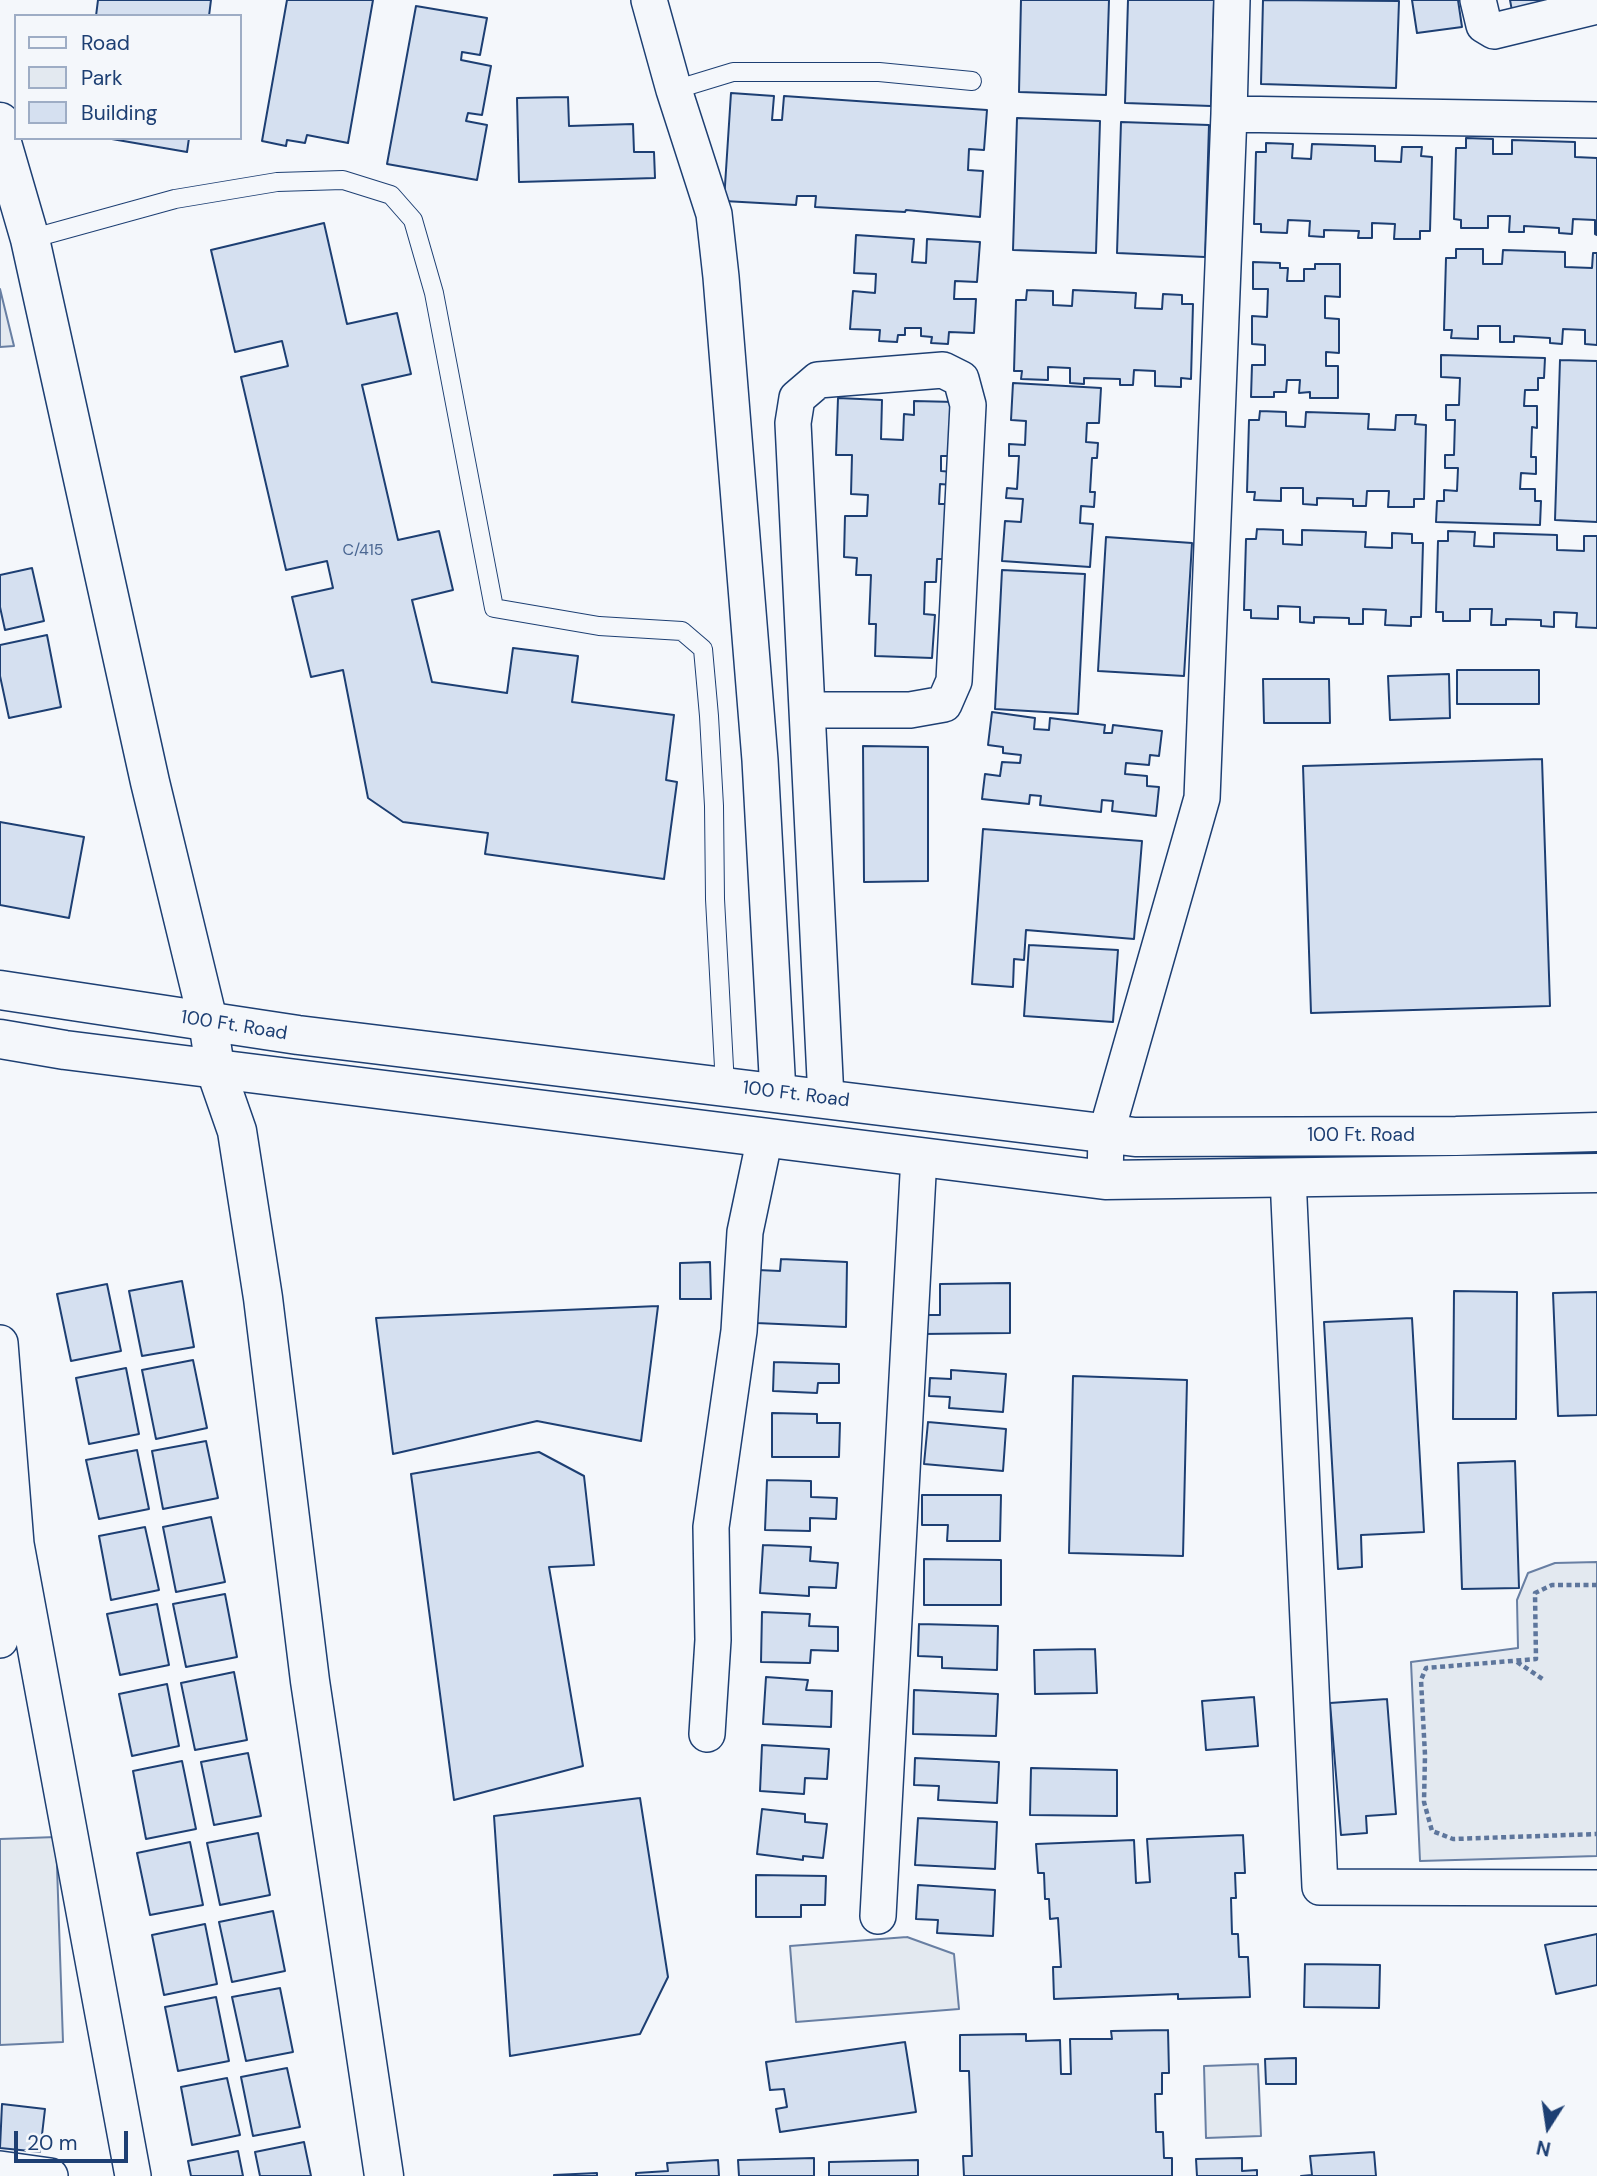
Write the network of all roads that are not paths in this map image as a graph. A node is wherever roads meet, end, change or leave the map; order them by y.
1 (649, 0) edge
2 (1232, 0) edge
3 (1478, 0) edge
4 (1597, 6) edge
5 (972, 81) dead end
6 (674, 90) junction
7 (1229, 114) junction
8 (1597, 120) edge
9 (0, 122) edge
10 (0, 136) edge
11 (30, 239) junction
12 (807, 710) junction
13 (0, 990) edge
14 (208, 1021) junction
15 (0, 1039) edge
16 (215, 1068) junction
17 (725, 1086) junction
18 (778, 1093) junction
19 (826, 1099) junction
20 (1597, 1132) edge
21 (1106, 1134) junction
22 (765, 1137) junction
23 (919, 1156) junction
24 (1597, 1173) edge
25 (1288, 1177) junction
26 (1105, 1180) junction
27 (0, 1343) edge
28 (16, 1544) junction
29 (0, 1640) edge
30 (707, 1734) dead end
31 (1597, 1888) edge
32 (878, 1916) dead end
33 (0, 2169) edge
34 (50, 2176) edge
35 (132, 2176) edge
36 (384, 2176) edge

1 - 6 street
2 - 7 street
3 - 4 street
5 - 6 lane
6 - 18 street
7 - 8 street
7 - 21 street
9 - 10 main road
10 - 11 main road
11 - 14 main road
11 - 17 lane
12 - 12 street
12 - 19 street
13 - 14 main road, 100 Ft. Road
14 - 16 main road
14 - 17 main road, 100 Ft. Road
15 - 16 main road, 100 Ft. Road
16 - 22 main road, 100 Ft. Road
16 - 36 main road
17 - 18 main road, 100 Ft. Road
18 - 19 main road, 100 Ft. Road
19 - 21 main road, 100 Ft. Road
20 - 21 main road, 100 Ft. Road
21 - 26 street
22 - 23 main road, 100 Ft. Road
22 - 30 street
23 - 26 main road, 100 Ft. Road
23 - 32 street
24 - 25 main road, 100 Ft. Road
25 - 26 main road, 100 Ft. Road
25 - 31 street
27 - 28 street
28 - 29 street
28 - 35 street
33 - 34 street

